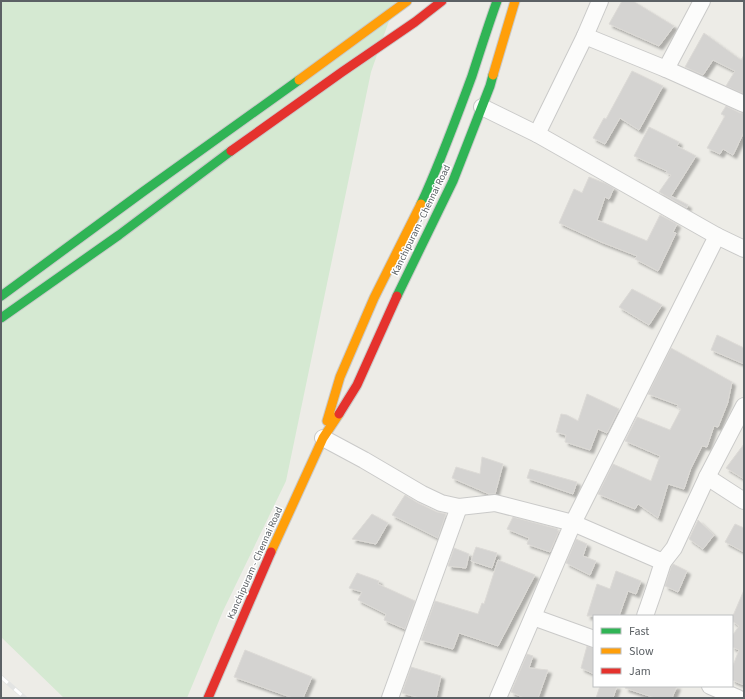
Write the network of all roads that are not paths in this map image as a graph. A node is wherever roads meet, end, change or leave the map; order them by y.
1 (407, 1) edge
2 (442, 1) edge
3 (498, 1) edge
4 (515, 1) edge
5 (600, 1) edge
6 (702, 1) edge
7 (585, 36) junction
8 (666, 69) junction
9 (744, 104) edge
10 (482, 107) junction
11 (537, 134) junction
12 (717, 236) junction
13 (744, 248) edge
14 (1, 296) edge
15 (1, 318) edge
16 (744, 406) edge
17 (323, 438) junction
18 (707, 477) junction
19 (744, 501) edge
20 (459, 508) junction
21 (573, 523) junction
22 (663, 562) junction
23 (645, 615) edge
24 (532, 617) junction
25 (593, 639) edge
26 (712, 687) edge
27 (208, 698) edge
28 (390, 698) edge
29 (499, 698) edge
30 (738, 698) edge

1 - 14 main road
2 - 15 main road
3 - 17 main road, Kanchipuram - Chennai Road
4 - 10 main road, Kanchipuram - Chennai Road
5 - 7 street
6 - 8 street
7 - 8 street
7 - 11 street
8 - 9 street
10 - 11 street
10 - 17 main road, Kanchipuram - Chennai Road
11 - 12 street
12 - 13 street
12 - 21 street
16 - 18 street
17 - 20 street
17 - 27 main road, Kanchipuram - Chennai Road
18 - 19 street
18 - 22 street
20 - 21 street
20 - 28 street
21 - 22 street
21 - 24 street
22 - 23 street
24 - 25 street
24 - 29 street
26 - 30 street

